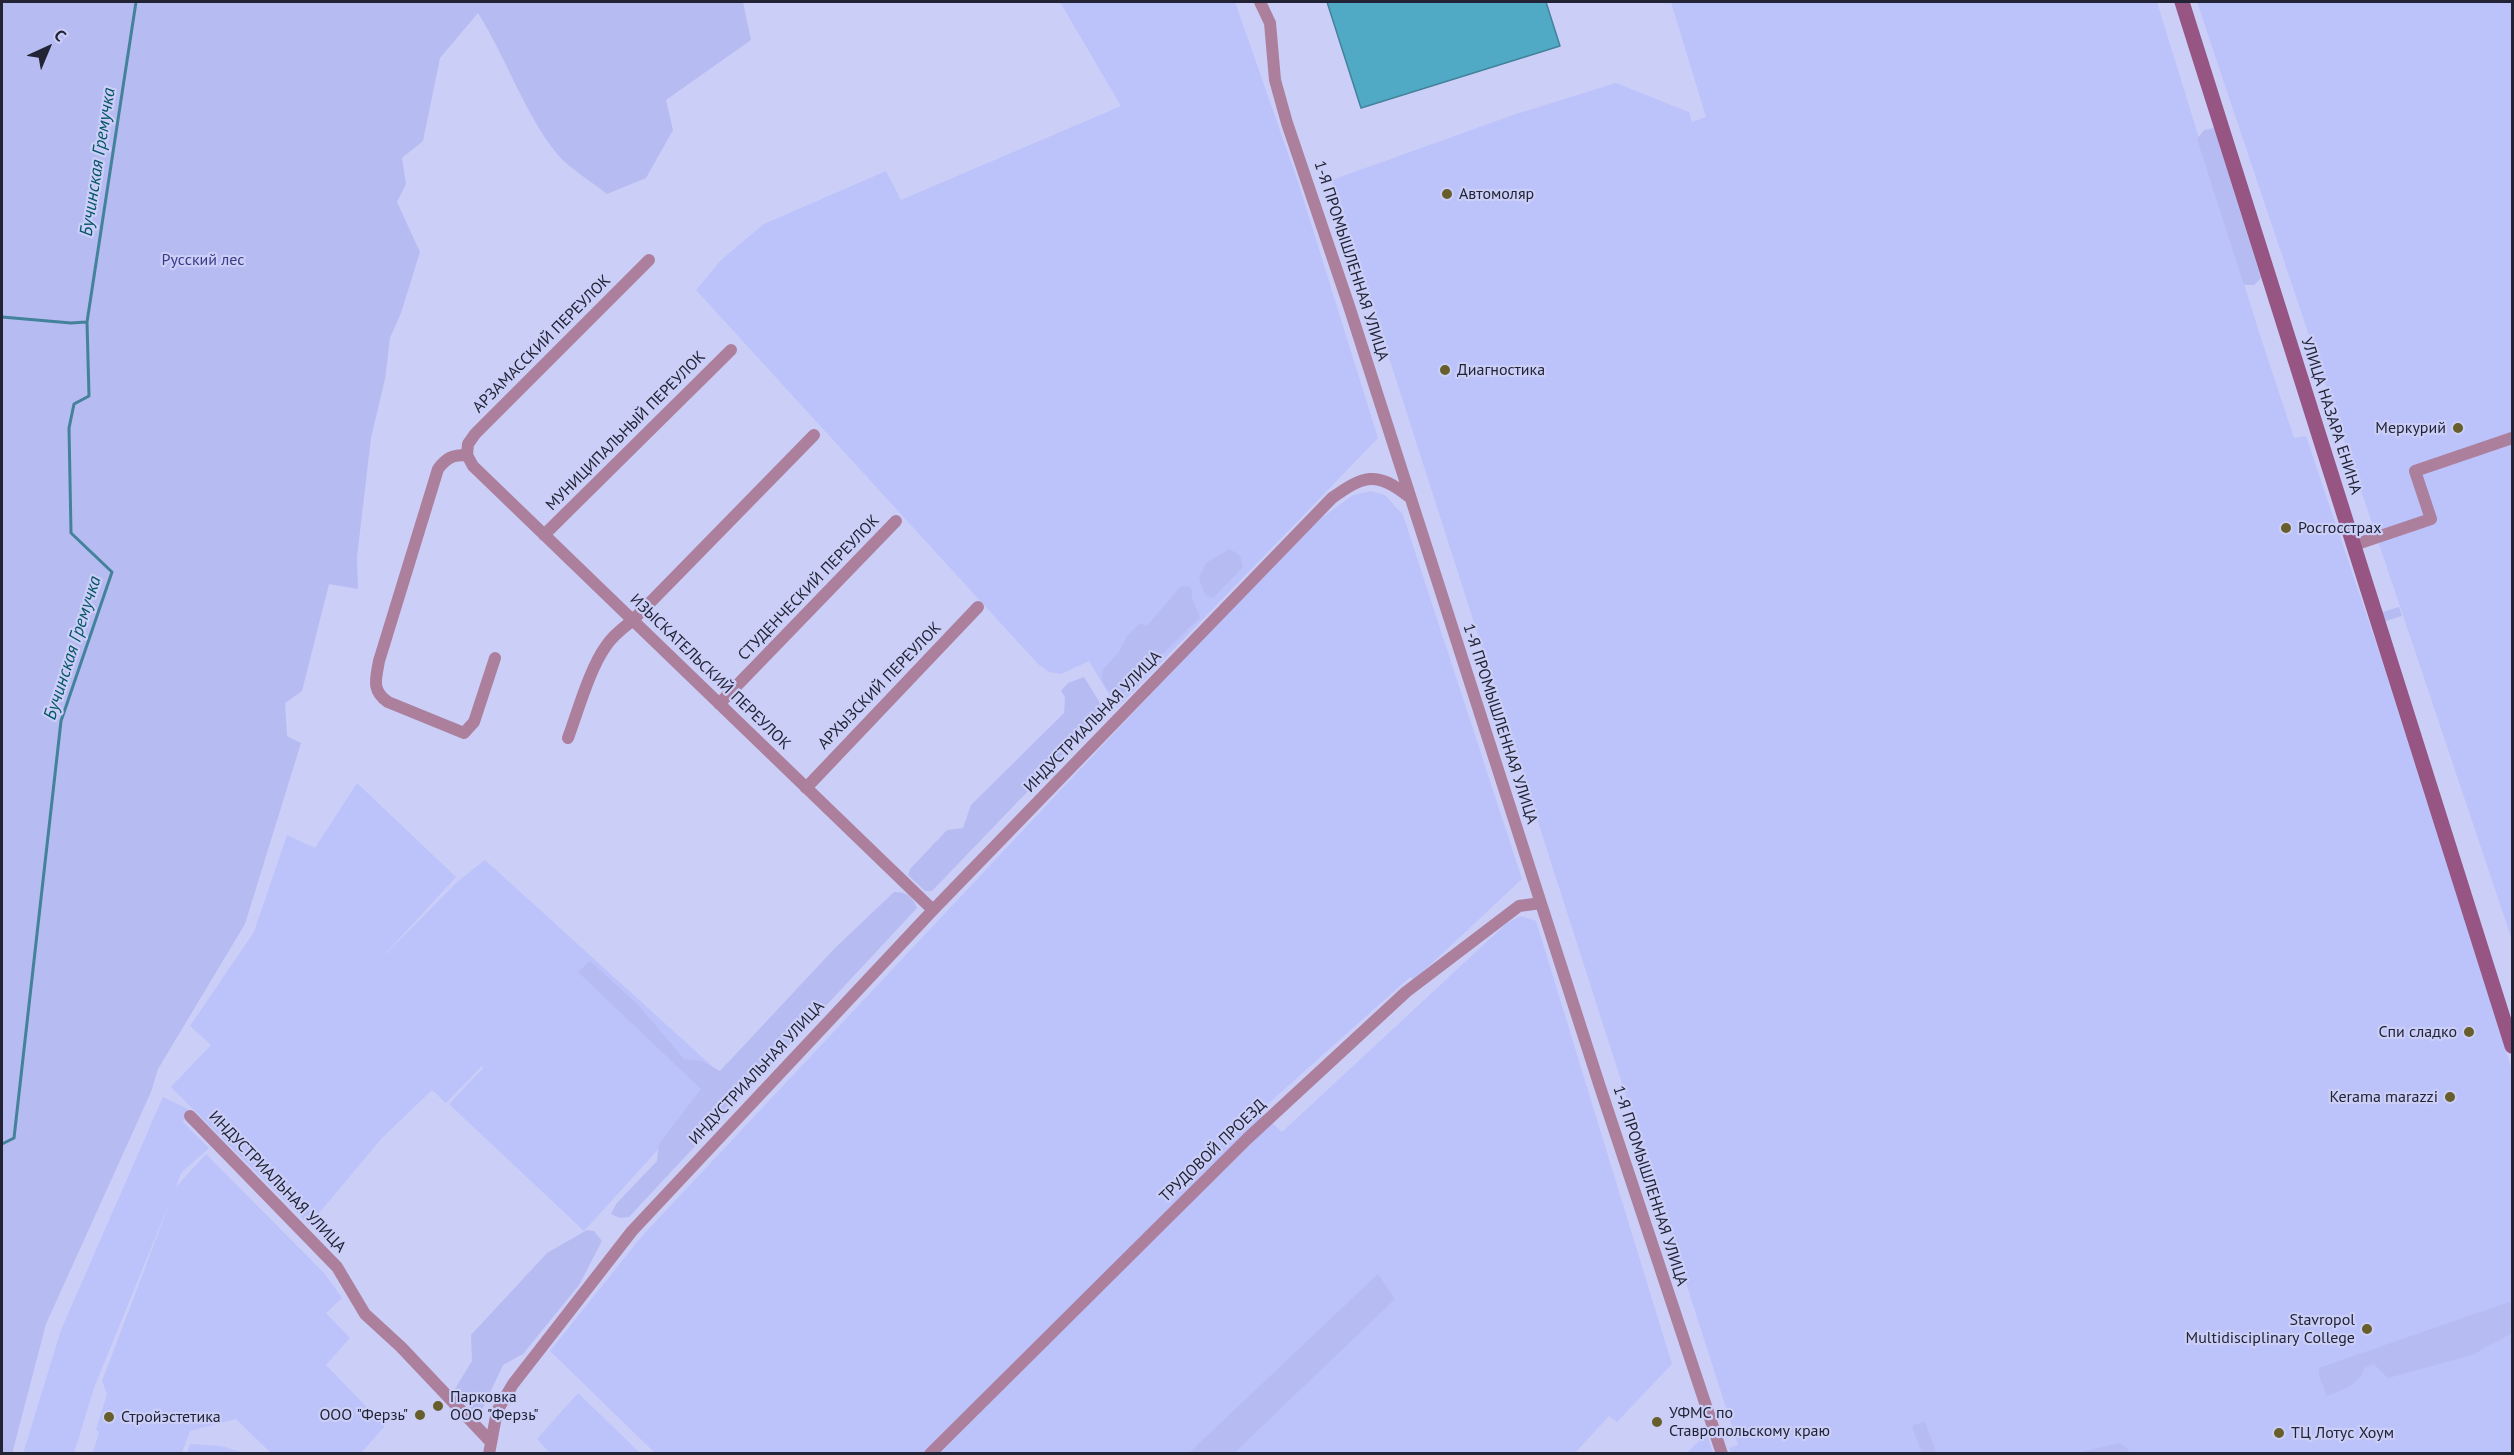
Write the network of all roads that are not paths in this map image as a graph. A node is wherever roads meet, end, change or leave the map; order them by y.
1 (1260, 2) edge
2 (2182, 2) edge
3 (649, 260) dead end
4 (731, 350) dead end
5 (814, 435) dead end
6 (2512, 438) edge
7 (467, 455) junction
8 (1409, 497) junction
9 (896, 521) dead end
10 (544, 535) junction
11 (2354, 545) junction
12 (978, 608) dead end
13 (633, 620) junction
14 (495, 658) dead end
15 (719, 704) junction
16 (568, 738) dead end
17 (806, 788) junction
18 (1541, 903) junction
19 (933, 910) junction
20 (2512, 1046) edge
21 (190, 1116) dead end
22 (490, 1447) edge
23 (930, 1454) edge
24 (1722, 1454) edge

1 - 8 street, 1-Я ПРОМЫШЛЕННАЯ УЛИЦА
2 - 11 main road, УЛИЦА НАЗАРА ЕНИНА
3 - 7 street, АРЗАМАССКИЙ ПЕРЕУЛОК
4 - 10 street, МУНИЦИПАЛЬНЫЙ ПЕРЕУЛОК
5 - 13 street
6 - 11 street
7 - 10 street, ИЗЫСКАТЕЛЬСКИЙ ПЕРЕУЛОК
7 - 14 street
8 - 18 street, 1-Я ПРОМЫШЛЕННАЯ УЛИЦА
8 - 19 street, ИНДУСТРИАЛЬНАЯ УЛИЦА
9 - 15 street, СТУДЕНЧЕСКИЙ ПЕРЕУЛОК
10 - 13 street, ИЗЫСКАТЕЛЬСКИЙ ПЕРЕУЛОК
11 - 20 main road, УЛИЦА НАЗАРА ЕНИНА
12 - 17 street, АРХЫЗСКИЙ ПЕРЕУЛОК
13 - 15 street, ИЗЫСКАТЕЛЬСКИЙ ПЕРЕУЛОК
13 - 16 street
15 - 17 street, ИЗЫСКАТЕЛЬСКИЙ ПЕРЕУЛОК
17 - 19 street, ИЗЫСКАТЕЛЬСКИЙ ПЕРЕУЛОК
18 - 23 street, ТРУДОВОЙ ПРОЕЗД
18 - 24 street, 1-Я ПРОМЫШЛЕННАЯ УЛИЦА
19 - 22 street, ИНДУСТРИАЛЬНАЯ УЛИЦА
21 - 22 street, ИНДУСТРИАЛЬНАЯ УЛИЦА

